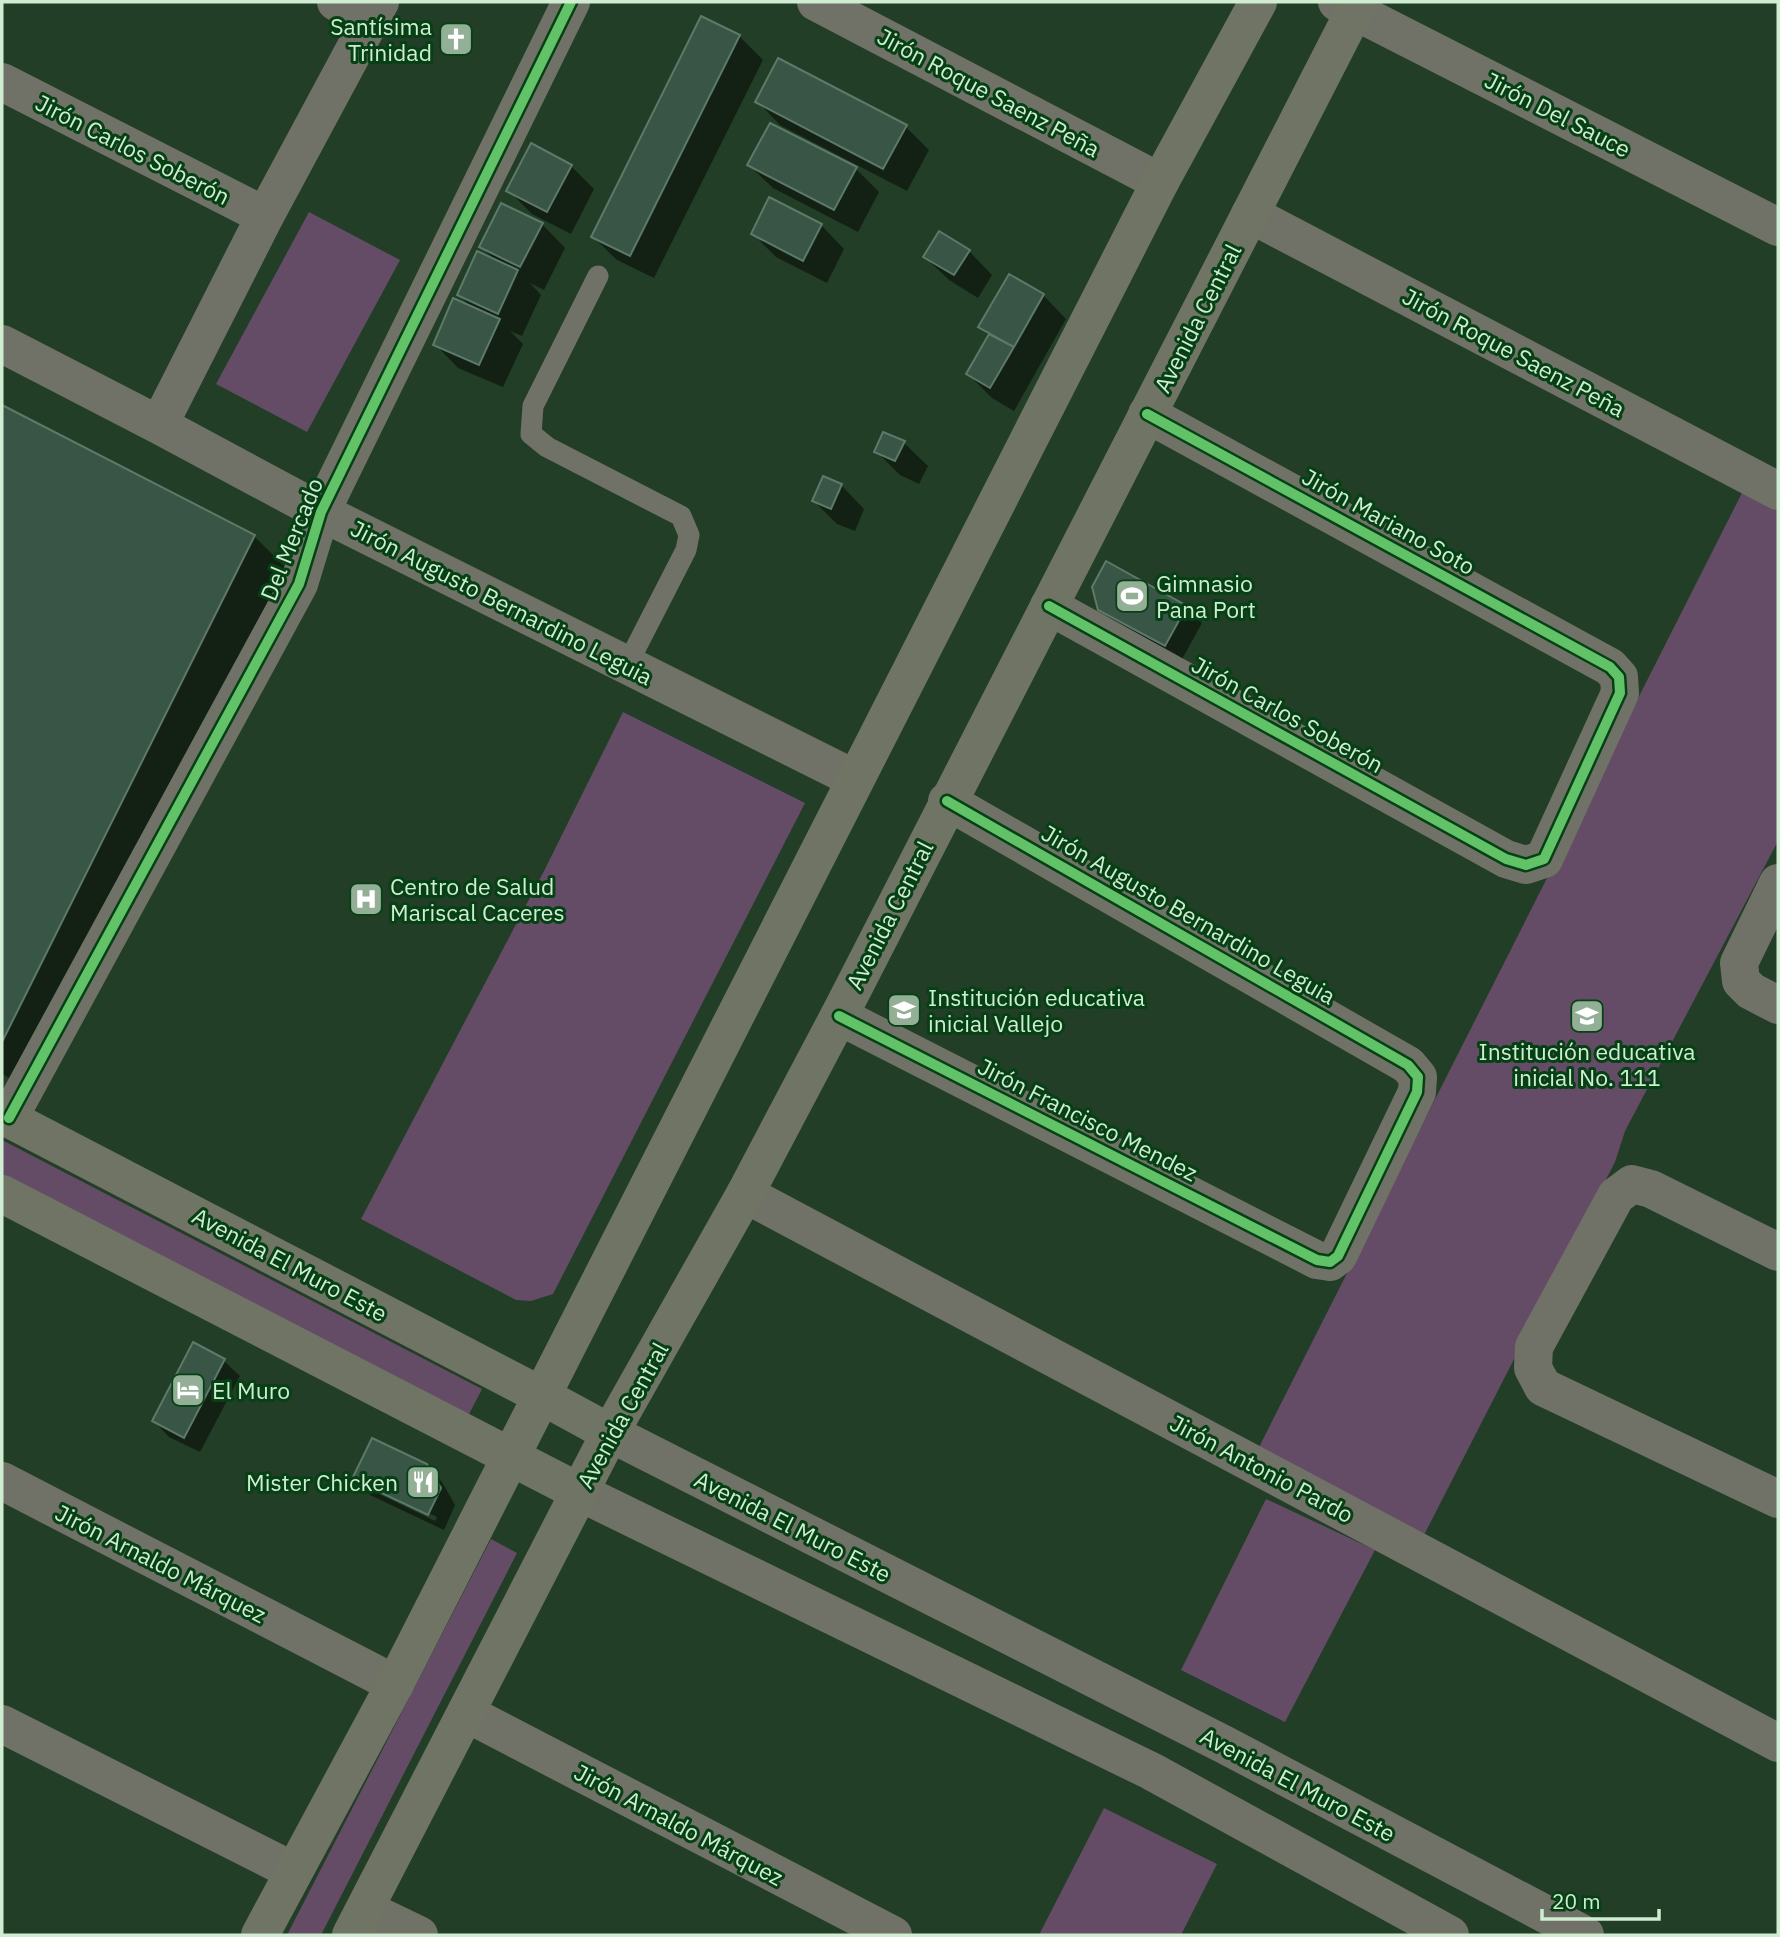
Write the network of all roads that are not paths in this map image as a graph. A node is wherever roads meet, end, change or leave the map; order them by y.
1 (336, 2) edge
2 (571, 2) edge
3 (816, 2) edge
4 (1258, 2) edge
5 (1350, 5) edge
6 (375, 10) edge
7 (2, 82) edge
8 (1160, 182) junction
9 (1250, 214) junction
10 (265, 216) junction
11 (1778, 227) edge
12 (598, 276) dead end
13 (2, 344) edge
14 (1147, 414) junction
15 (159, 425) junction
16 (1778, 491) edge
17 (321, 512) junction
18 (1049, 606) junction
19 (627, 665) junction
20 (855, 779) junction
21 (947, 801) junction
22 (1506, 859) joint
23 (1778, 883) edge
24 (1778, 1005) edge
25 (839, 1016) junction
26 (5, 1117) edge
27 (2, 1194) edge
28 (745, 1194) junction
29 (1778, 1252) edge
30 (1317, 1261) joint
31 (542, 1396) junction
32 (610, 1433) junction
33 (511, 1457) junction
34 (2, 1481) edge
35 (579, 1492) junction
36 (1778, 1499) edge
37 (395, 1684) junction
38 (466, 1713) junction
39 (2, 1724) edge
40 (1205, 1735) junction
41 (1778, 1742) edge
42 (1177, 1786) junction
43 (293, 1871) junction
44 (358, 1922) edge
45 (260, 1935) edge
46 (419, 1935) edge
47 (893, 1935) edge
48 (1450, 1935) edge
49 (1585, 1935) edge

1 - 6 street
2 - 17 street, Del Mercado
3 - 8 street, Jirón Roque Saenz Peña
4 - 8 main road
5 - 9 main road, Avenida Central
5 - 11 street, Jirón Del Sauce
6 - 10 street
7 - 10 street, Jirón Carlos Soberón
8 - 20 main road
9 - 14 main road, Avenida Central
9 - 16 street, Jirón Roque Saenz Peña
10 - 15 street
12 - 19 lane
13 - 15 street, Jirón Augusto Bernardino Leguia
14 - 18 main road, Avenida Central
14 - 22 street, Jirón Mariano Soto
15 - 17 street, Jirón Augusto Bernardino Leguia
17 - 19 street, Jirón Augusto Bernardino Leguia
17 - 26 street, Del Mercado
18 - 21 main road, Avenida Central
18 - 22 street, Jirón Carlos Soberón
19 - 20 street, Jirón Augusto Bernardino Leguia
20 - 31 main road
21 - 25 main road, Avenida Central
21 - 30 street, Jirón Augusto Bernardino Leguia
23 - 24 street
25 - 28 main road, Avenida Central
25 - 30 street, Jirón Francisco Mendez
26 - 31 main road, Avenida El Muro Este
27 - 33 main road
28 - 32 main road, Avenida Central
28 - 41 street, Jirón Antonio Pardo
29 - 36 street
31 - 32 main road, Avenida El Muro Este
31 - 33 main road
32 - 35 main road, Avenida Central
32 - 40 street, Avenida El Muro Este
33 - 35 main road
33 - 37 main road
34 - 37 street, Jirón Arnaldo Márquez
35 - 38 main road, Avenida Central
35 - 42 street
37 - 43 main road
38 - 44 main road, Avenida Central
38 - 47 street, Jirón Arnaldo Márquez
39 - 43 street
40 - 42 street
40 - 49 street, Avenida El Muro Este
42 - 48 street
43 - 45 main road
44 - 46 street

